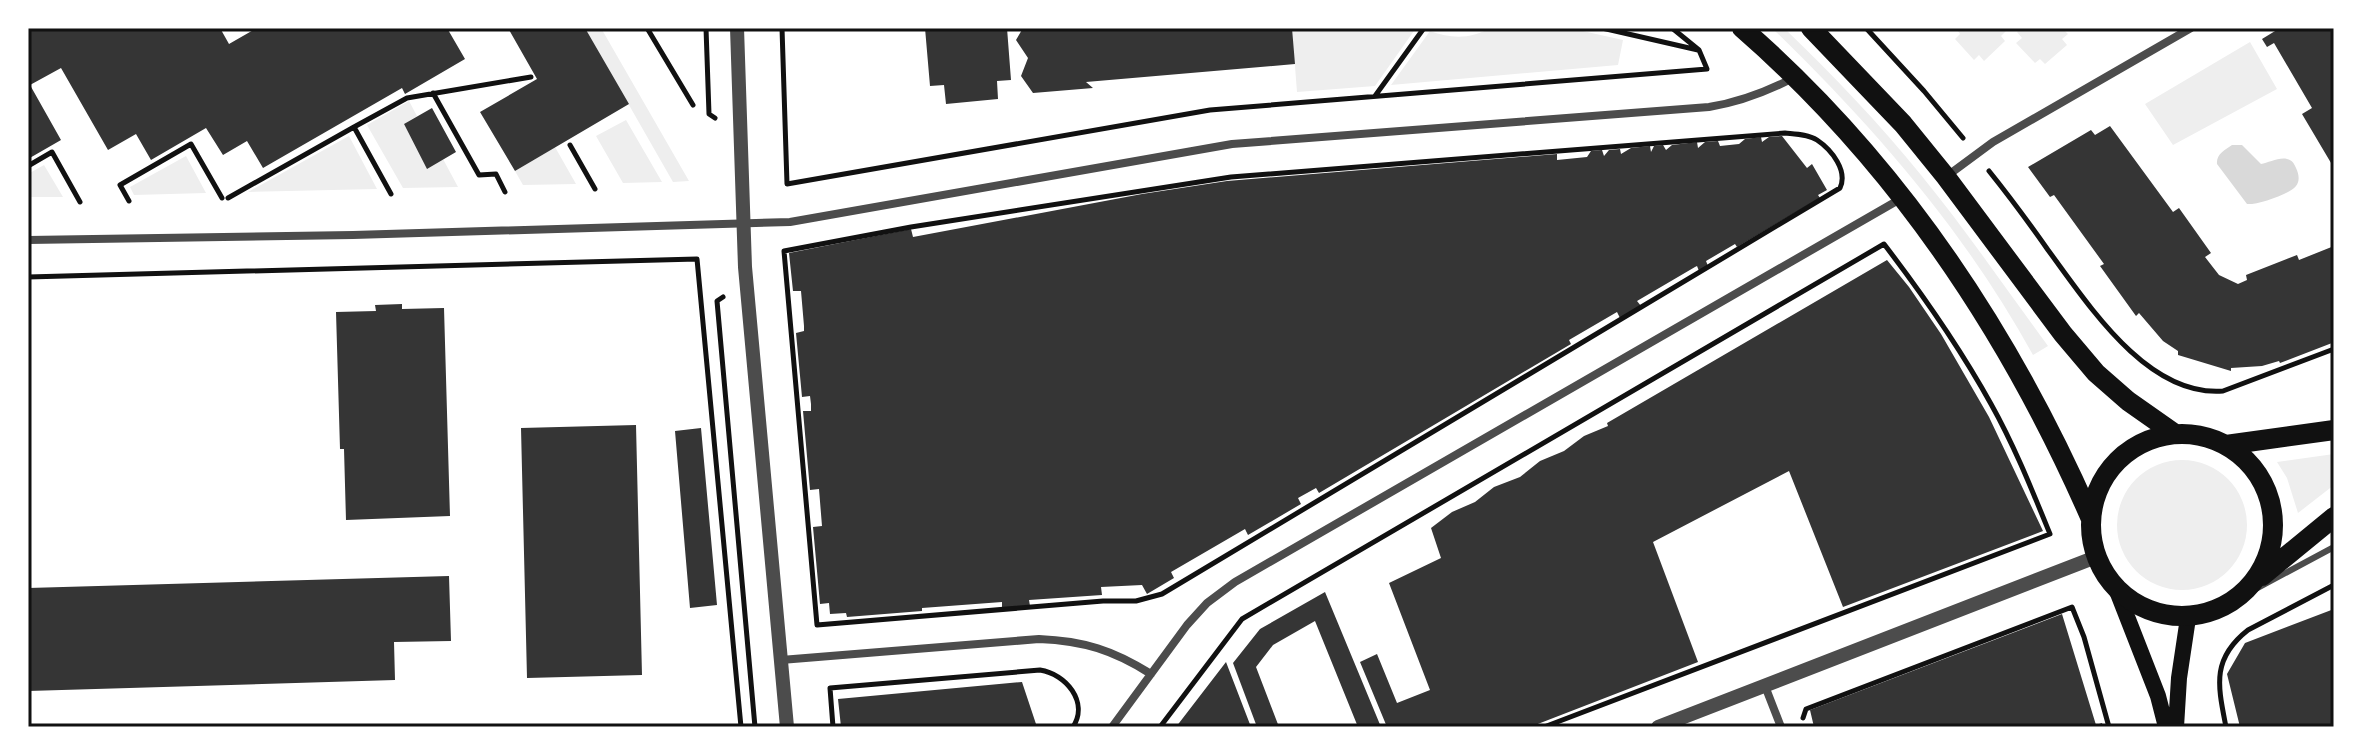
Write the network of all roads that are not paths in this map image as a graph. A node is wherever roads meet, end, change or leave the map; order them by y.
1 (737, 28) edge
2 (1742, 28) edge
3 (1811, 28) edge
4 (2191, 28) edge
5 (1794, 77) junction
6 (1946, 177) junction
7 (1903, 198) junction
8 (743, 224) junction
9 (28, 240) edge
10 (2334, 430) edge
11 (2175, 434) junction
12 (2226, 445) junction
13 (2334, 517) edge
14 (2091, 519) junction
15 (2334, 547) edge
16 (2096, 557) junction
17 (2255, 581) junction
18 (2117, 591) junction
19 (2237, 599) junction
20 (2188, 618) junction
21 (781, 660) junction
22 (1151, 674) junction
23 (1765, 686) junction
24 (787, 727) edge
25 (1112, 727) edge
26 (1658, 727) edge
27 (1781, 727) edge
28 (2166, 727) edge
29 (2176, 727) edge

1 - 8 street
2 - 5 main road
3 - 6 main road
4 - 6 street
5 - 7 main road
5 - 8 street
6 - 11 main road
7 - 14 main road
7 - 22 street
8 - 9 street
8 - 21 street
10 - 12 main road
11 - 12 main road
11 - 14 main road
12 - 17 main road
13 - 17 main road
14 - 16 main road
15 - 19 lane
16 - 18 main road
16 - 23 street
17 - 19 main road
18 - 20 main road
18 - 28 main road
19 - 20 main road
20 - 29 main road
21 - 22 street
21 - 24 street
22 - 25 street
23 - 26 street
23 - 27 street

